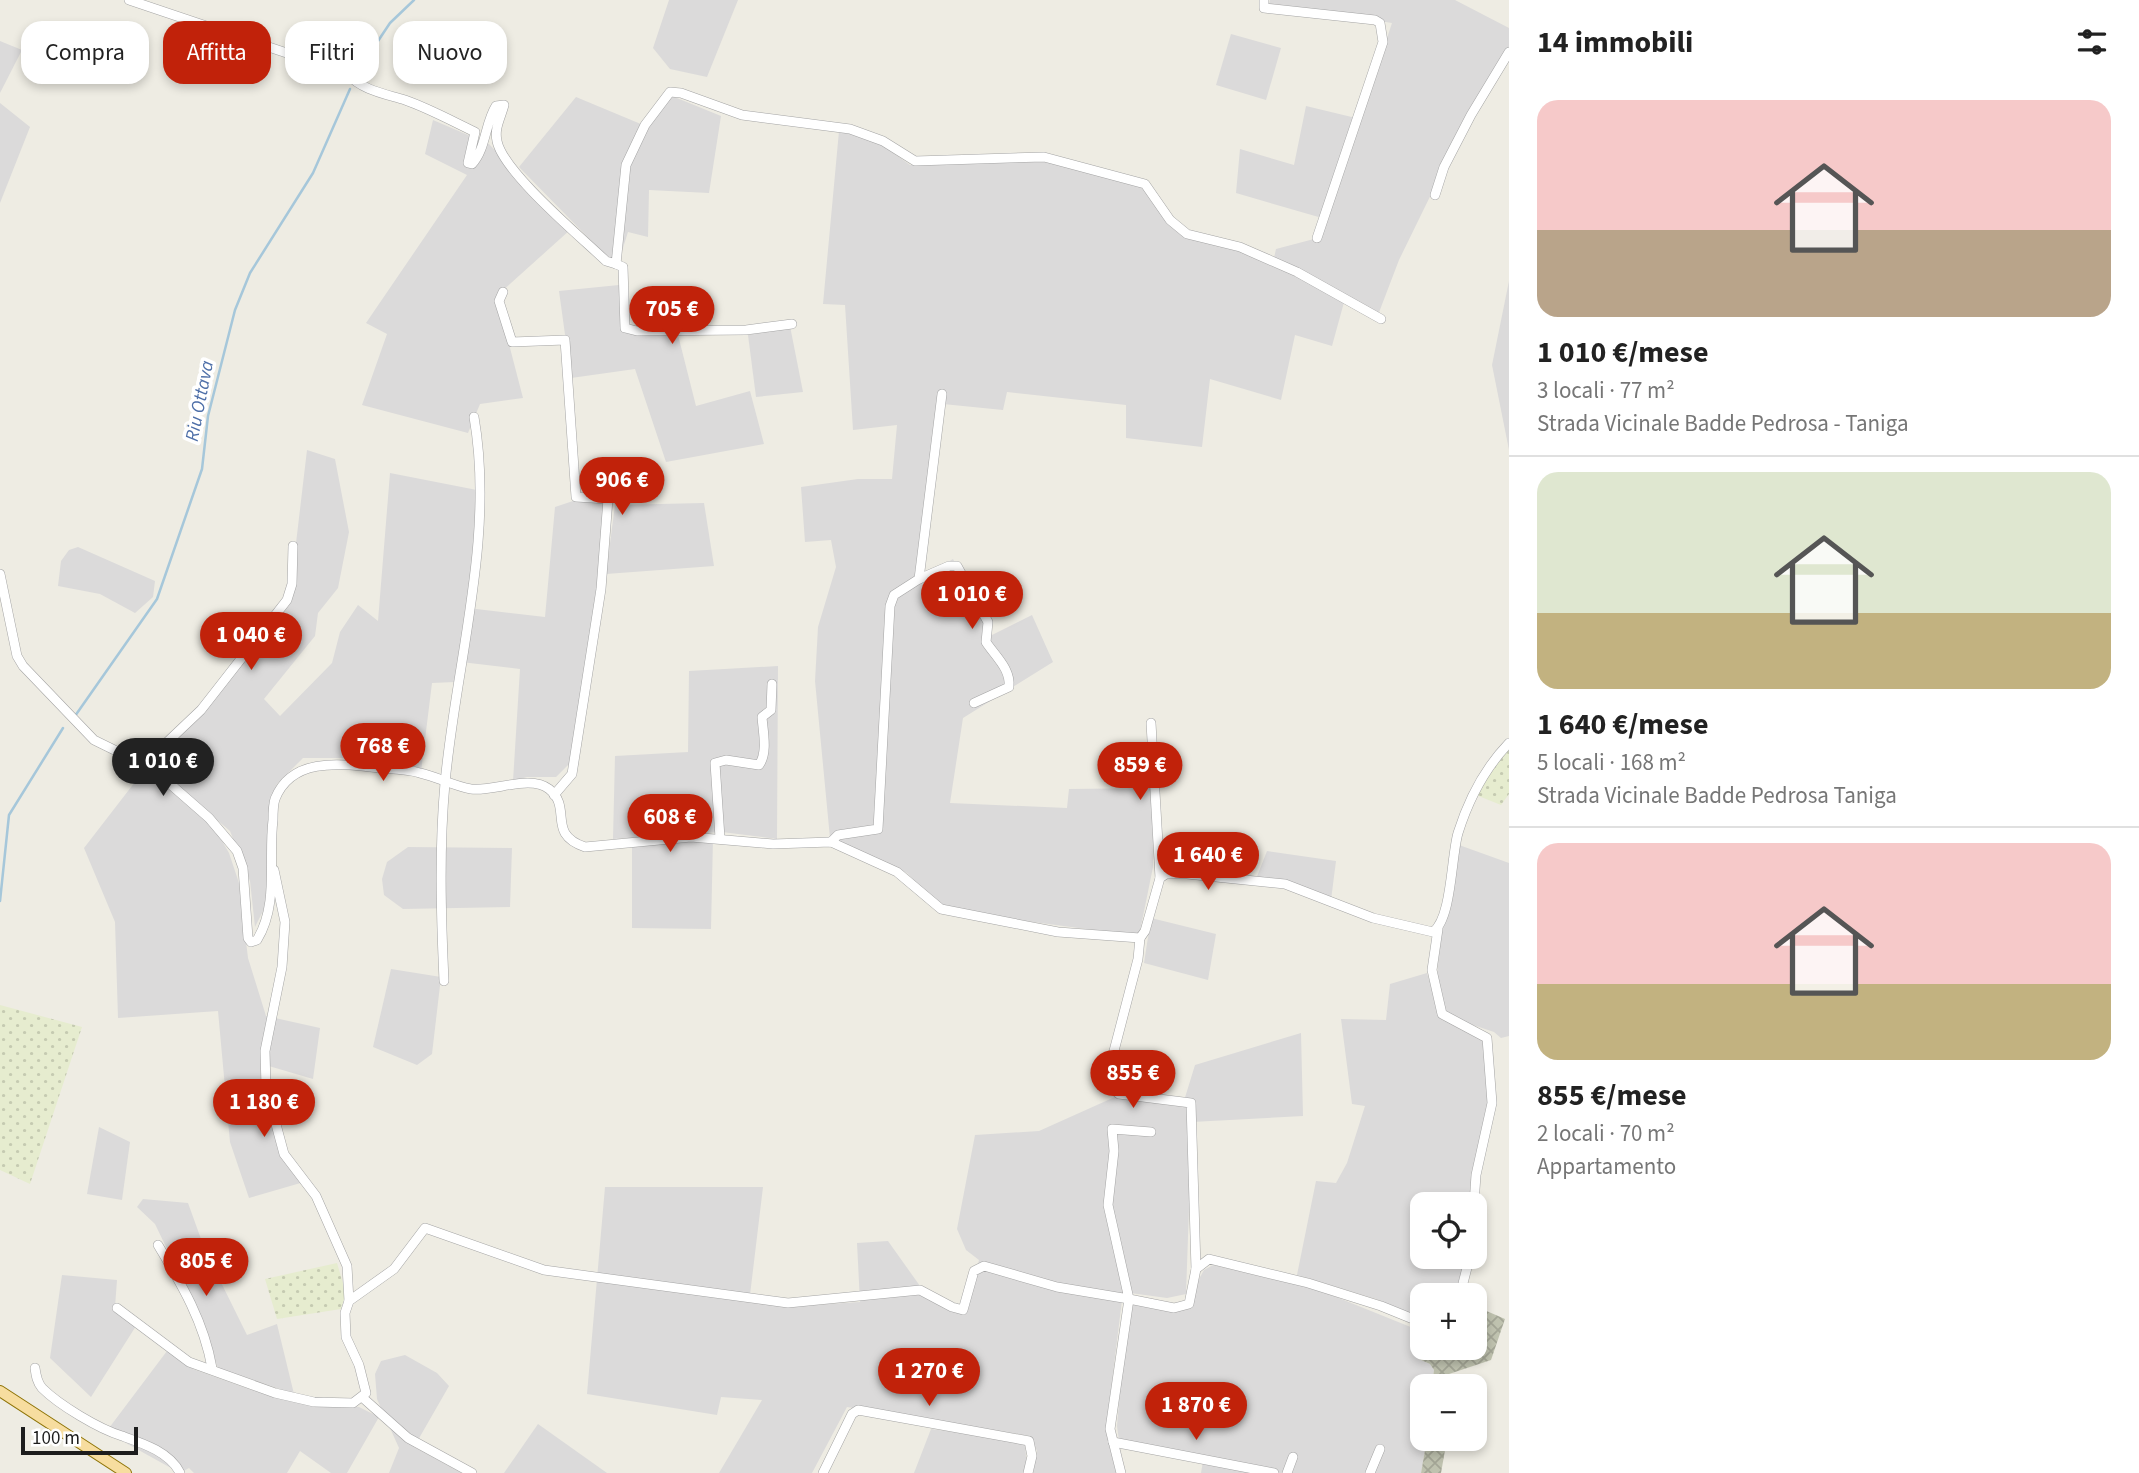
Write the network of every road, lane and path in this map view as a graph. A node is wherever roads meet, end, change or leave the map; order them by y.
1 (130, 0) edge
2 (1264, 0) edge
3 (1509, 52) edge
4 (1434, 195) dead end
5 (1317, 238) dead end
6 (616, 264) junction
7 (503, 292) dead end
8 (1381, 319) dead end
9 (792, 324) dead end
10 (942, 394) dead end
11 (474, 417) dead end
12 (293, 546) dead end
13 (0, 573) edge
14 (919, 579) junction
15 (772, 684) dead end
16 (974, 703) dead end
17 (1151, 723) dead end
18 (1509, 743) edge
19 (144, 765) junction
20 (445, 783) junction
21 (554, 795) junction
22 (720, 838) junction
23 (831, 842) junction
24 (273, 865) junction
25 (1160, 878) junction
26 (1438, 929) junction
27 (1140, 938) junction
28 (444, 981) dead end
29 (1151, 1132) dead end
30 (1475, 1192) edge
31 (158, 1245) dead end
32 (1196, 1269) junction
33 (1129, 1299) junction
34 (349, 1301) junction
35 (117, 1308) dead end
36 (1410, 1318) edge
37 (35, 1368) dead end
38 (212, 1368) junction
39 (0, 1391) edge
40 (363, 1398) junction
41 (1113, 1442) junction
42 (1380, 1449) dead end
43 (1293, 1457) dead end
44 (126, 1473) edge
45 (180, 1473) edge
46 (472, 1473) edge
47 (824, 1473) edge
48 (1028, 1473) edge
49 (1121, 1473) edge
50 (1274, 1473) edge
51 (1287, 1473) edge
52 (1370, 1473) edge

1 - 6 street
2 - 5 street
3 - 4 street
6 - 8 street
6 - 9 street
7 - 21 street
10 - 14 street
11 - 20 street
12 - 19 street
13 - 19 street
14 - 16 street
14 - 23 street
15 - 22 street
17 - 25 street
18 - 26 street
19 - 24 street
20 - 21 street
20 - 24 street
20 - 28 street
21 - 22 street
22 - 23 street
23 - 27 street
24 - 34 street
25 - 26 street
25 - 27 street
26 - 30 street
27 - 32 street
29 - 33 street
31 - 38 street
32 - 33 street
32 - 36 street
33 - 34 street
33 - 41 street
34 - 40 street
35 - 38 street
37 - 45 street
38 - 40 street
39 - 44 main road
40 - 46 street
41 - 49 street
41 - 50 street
42 - 52 street
43 - 51 street
47 - 48 street

